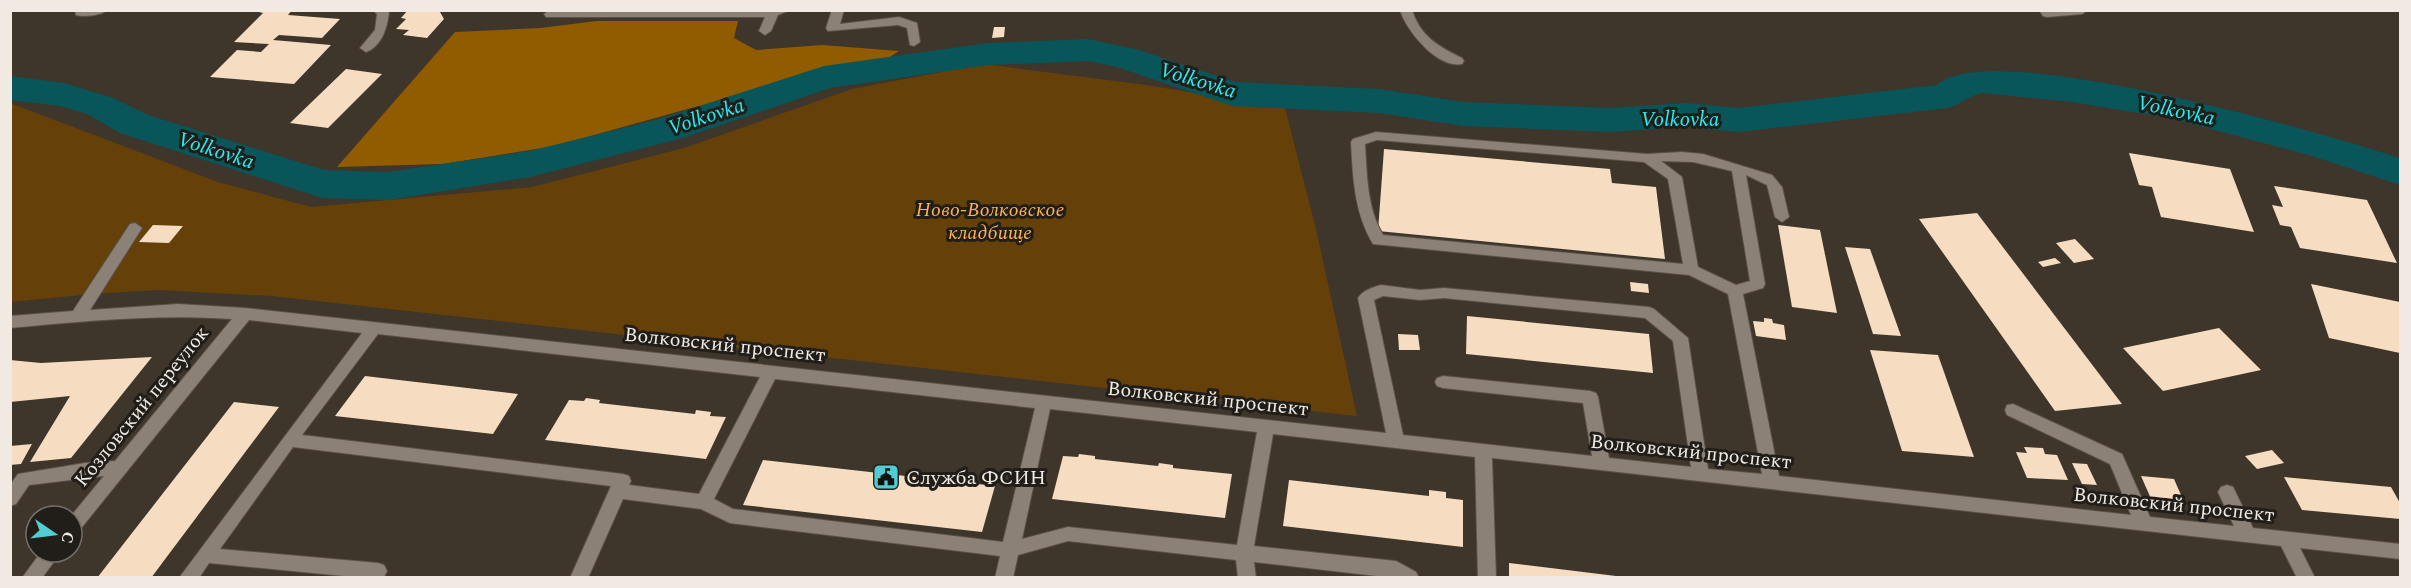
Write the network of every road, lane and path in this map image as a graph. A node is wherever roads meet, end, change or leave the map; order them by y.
1 (101, 10) edge
2 (838, 10) edge
3 (1406, 10) edge
4 (2045, 10) edge
5 (2082, 10) edge
6 (384, 11) edge
7 (80, 12) edge
8 (779, 12) edge
9 (550, 14) dead end
10 (765, 31) dead end
11 (914, 42) dead end
12 (366, 48) dead end
13 (1458, 61) dead end
14 (1647, 159) junction
15 (1738, 168) junction
16 (1782, 217) dead end
17 (135, 228) dead end
18 (1691, 270) junction
19 (1735, 291) junction
20 (245, 314) junction
21 (76, 317) junction
22 (10, 322) edge
23 (374, 328) junction
24 (770, 372) junction
25 (1443, 382) dead end
26 (1044, 402) junction
27 (2013, 410) dead end
28 (1266, 427) junction
29 (288, 440) junction
30 (1396, 441) junction
31 (1483, 451) junction
32 (1602, 464) junction
33 (119, 468) junction
34 (1701, 475) junction
35 (1772, 483) junction
36 (617, 491) junction
37 (2227, 492) dead end
38 (10, 499) edge
39 (704, 502) junction
40 (84, 512) edge
41 (2144, 524) junction
42 (2247, 535) junction
43 (2286, 539) junction
44 (1010, 550) junction
45 (2400, 552) edge
46 (1244, 553) junction
47 (205, 555) junction
48 (43, 564) edge
49 (378, 571) dead end
50 (32, 578) edge
51 (188, 578) edge
52 (579, 578) edge
53 (1004, 578) edge
54 (1247, 578) edge
55 (1410, 578) edge
56 (1487, 578) edge
57 (2306, 578) edge

1 - 7 street
2 - 11 street
3 - 13 street
4 - 5 street
6 - 12 street
8 - 9 street
8 - 10 street
14 - 15 street
14 - 18 street
14 - 18 street
15 - 16 street
15 - 19 street
17 - 21 street
18 - 19 street
19 - 35 street
20 - 21 street, Волковский проспект
20 - 23 street, Волковский проспект
20 - 33 street, Козловский переулок
21 - 22 street, Волковский проспект
23 - 24 street, Волковский проспект
23 - 29 street
24 - 26 street, Волковский проспект
24 - 39 street
25 - 32 street
26 - 28 street, Волковский проспект
26 - 44 street
27 - 41 street
28 - 30 street, Волковский проспект
28 - 46 street
29 - 36 street
29 - 47 street
30 - 31 street, Волковский проспект
30 - 34 street
31 - 32 street, Волковский проспект
31 - 56 street
32 - 34 street, Волковский проспект
33 - 38 street
33 - 40 street, Козловский переулок
34 - 35 street, Волковский проспект
35 - 41 street, Волковский проспект
36 - 39 street
36 - 52 street
37 - 42 street
39 - 44 street
41 - 42 street, Волковский проспект
42 - 43 street, Волковский проспект
43 - 45 street, Волковский проспект
43 - 57 street
44 - 46 street
44 - 53 street
46 - 54 street
46 - 55 street
47 - 49 street
47 - 51 street
48 - 50 street

